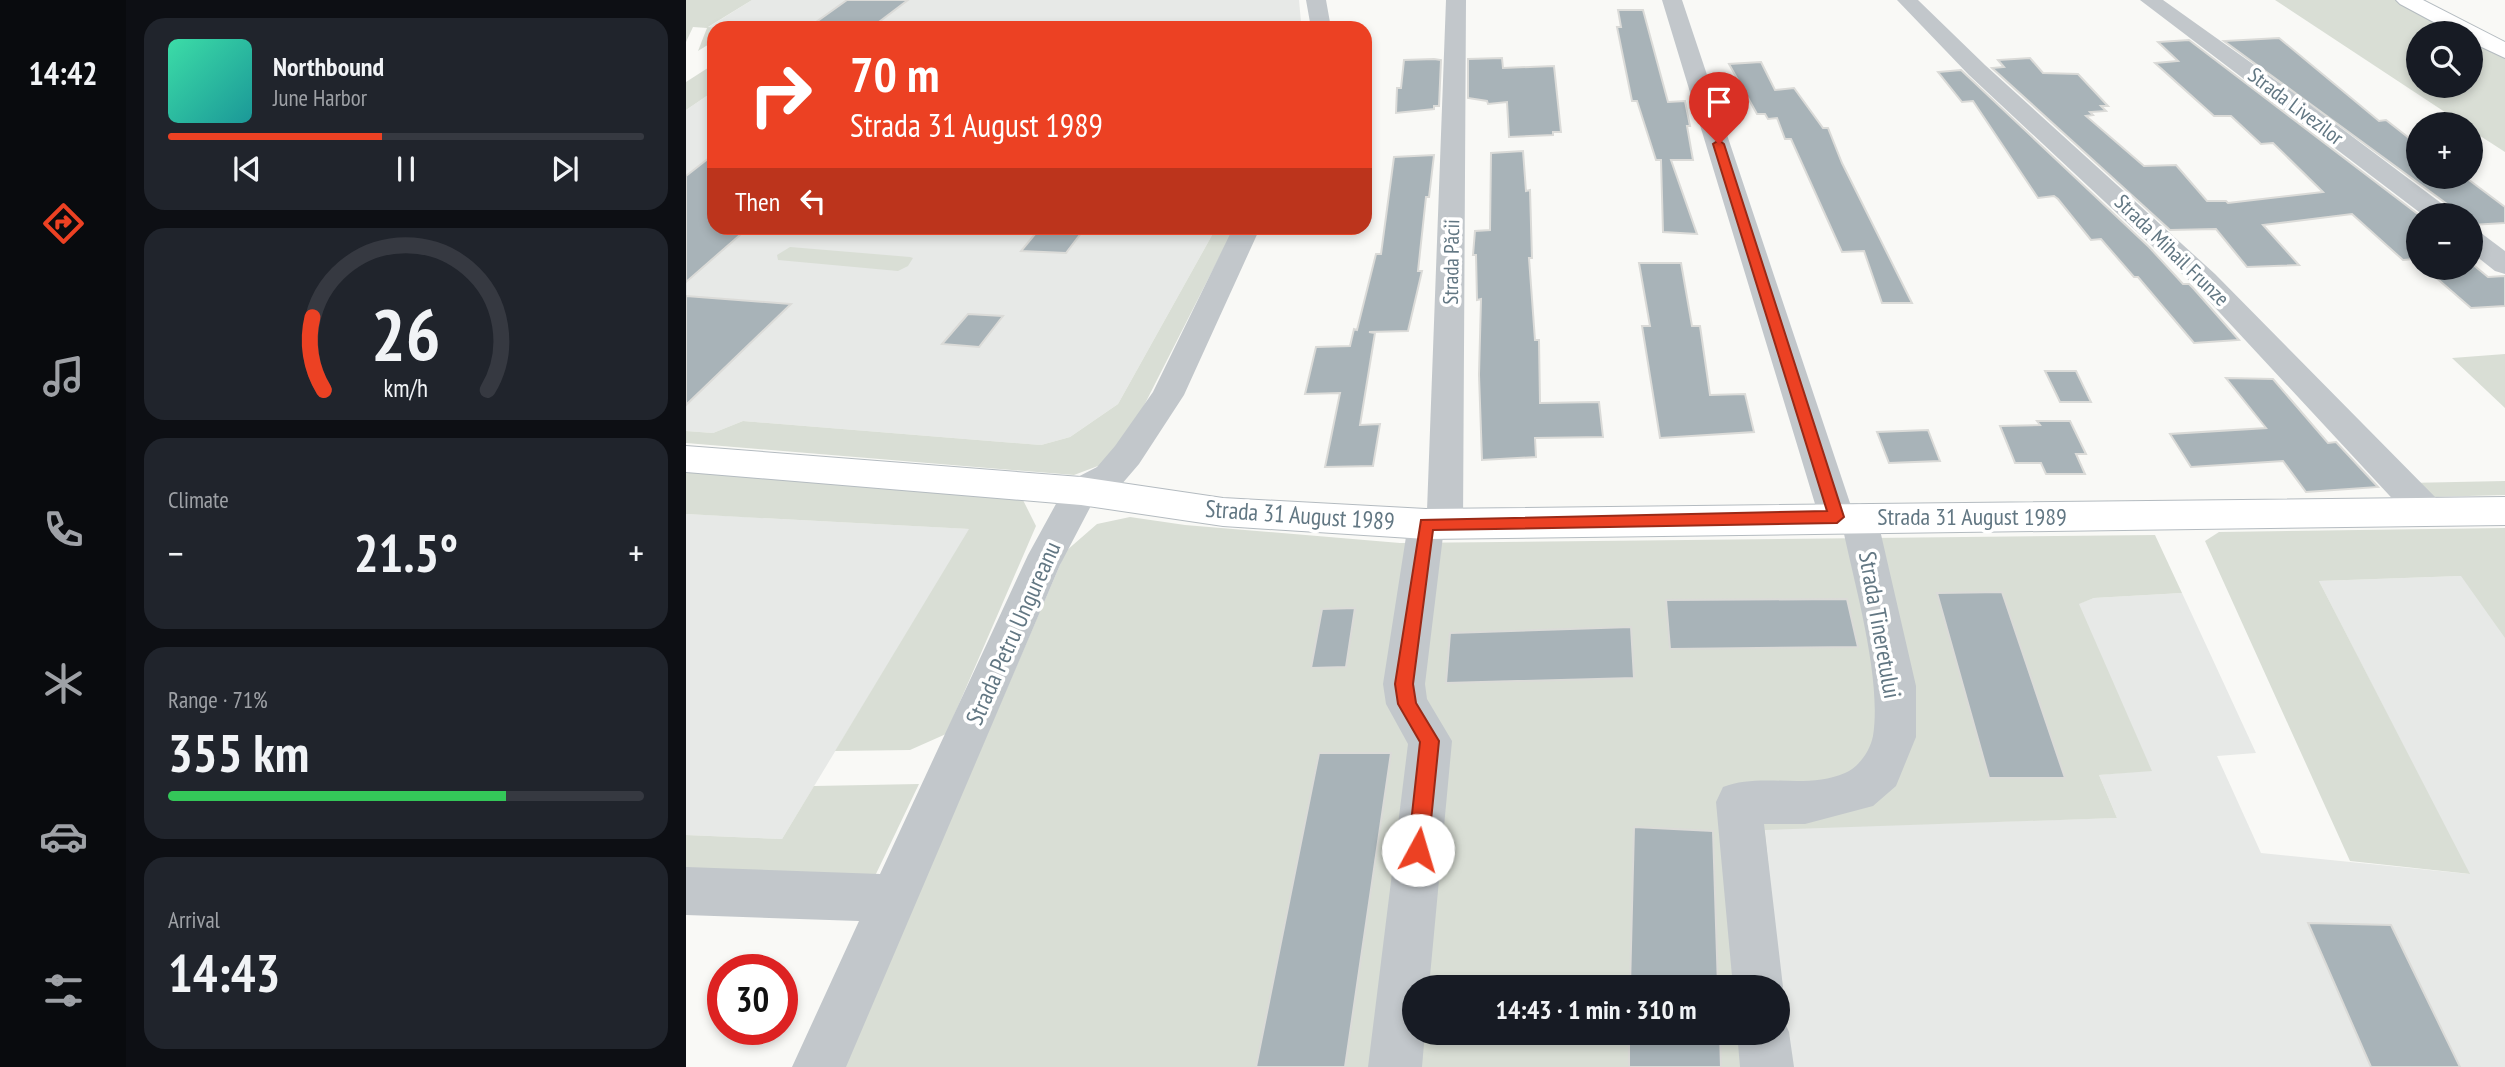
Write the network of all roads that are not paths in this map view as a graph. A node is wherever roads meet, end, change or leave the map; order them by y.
1 (1316, 0) edge
2 (1456, 0) edge
3 (1672, 0) edge
4 (1907, 0) edge
5 (2150, 0) edge
6 (2407, 0) edge
7 (1320, 21) edge
8 (2505, 51) edge
9 (2424, 203) edge
10 (1243, 235) edge
11 (2483, 248) edge
12 (2505, 265) edge
13 (686, 459) edge
14 (1081, 491) junction
15 (2505, 511) edge
16 (2427, 512) junction
17 (1848, 517) junction
18 (1436, 524) junction
19 (686, 891) edge
20 (892, 898) junction
21 (1757, 975) edge
22 (1764, 1045) edge
23 (819, 1067) edge
24 (1395, 1067) edge
25 (1766, 1067) edge

1 - 7 street
2 - 18 street, Strada Păcii
3 - 17 street
4 - 16 street, Strada Mihail Frunze
5 - 9 street, Strada Livezilor
6 - 8 street
10 - 14 street
11 - 12 street
13 - 14 street, Strada 31 August 1989
14 - 18 street, Strada 31 August 1989
14 - 20 street, Strada Petru Ungureanu
15 - 16 street, Strada 31 August 1989
16 - 17 street, Strada 31 August 1989
17 - 18 street, Strada 31 August 1989
17 - 21 street, Strada Tineretului
18 - 24 street, Strada Păcii
19 - 20 street
20 - 23 street, Strada Petru Ungureanu
22 - 25 street

